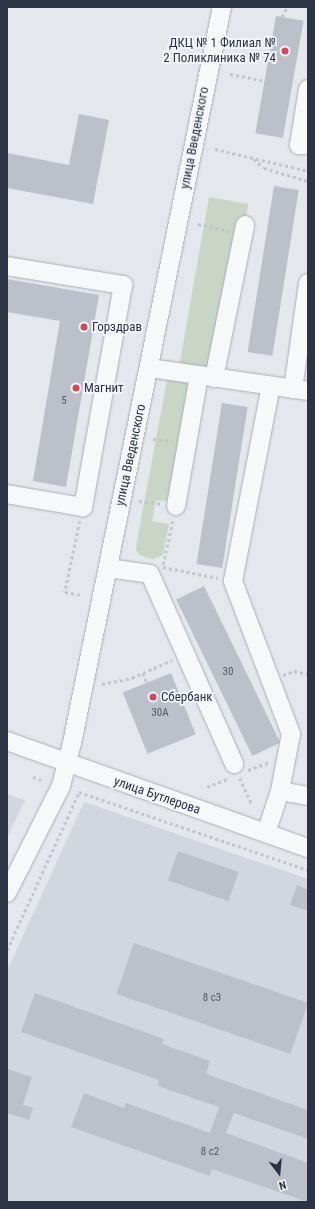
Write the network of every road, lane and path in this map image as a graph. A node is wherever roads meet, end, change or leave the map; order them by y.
1 (286, 7) edge
2 (219, 8) edge
3 (282, 17) dead end
4 (230, 74) dead end
5 (265, 81) dead end
6 (308, 89) edge
7 (308, 146) edge
8 (215, 149) dead end
9 (253, 158) junction
10 (308, 171) edge
11 (308, 181) edge
12 (198, 224) dead end
13 (244, 230) joint
14 (7, 266) edge
15 (308, 283) edge
16 (149, 368) junction
17 (207, 376) junction
18 (271, 386) junction
19 (300, 390) edge
20 (7, 494) edge
21 (139, 501) dead end
22 (176, 506) junction
23 (83, 507) junction
24 (108, 568) junction
25 (233, 581) junction
26 (81, 595) dead end
27 (185, 654) junction
28 (143, 673) junction
29 (285, 674) dead end
30 (308, 674) edge
31 (147, 683) dead end
32 (102, 684) dead end
33 (7, 741) edge
34 (234, 764) joint
35 (67, 765) junction
36 (33, 777) dead end
37 (40, 780) dead end
38 (280, 791) junction
39 (308, 796) edge
40 (252, 805) dead end
41 (266, 833) junction
42 (308, 848) edge
43 (308, 870) edge
44 (7, 893) edge
45 (7, 950) edge

1 - 3 path
2 - 16 street, улица Введенского
4 - 5 path
6 - 7 street
8 - 9 path
9 - 10 path
9 - 11 path
12 - 13 path
13 - 17 street
14 - 23 street
15 - 19 street
16 - 17 street
16 - 24 street, улица Введенского
17 - 18 street
17 - 22 street
18 - 19 street
18 - 25 street
20 - 23 street
21 - 22 path
22 - 25 path
23 - 26 path
24 - 27 street
24 - 35 street, улица Введенского
25 - 38 street
27 - 28 path
27 - 34 street
28 - 31 path
28 - 32 path
29 - 30 path
33 - 35 street, улица Бутлерова
34 - 40 path
35 - 41 street, улица Бутлерова
35 - 44 street, улица Введенского
36 - 37 path
38 - 39 street
38 - 41 street
41 - 42 street, улица Бутлерова
43 - 45 path

